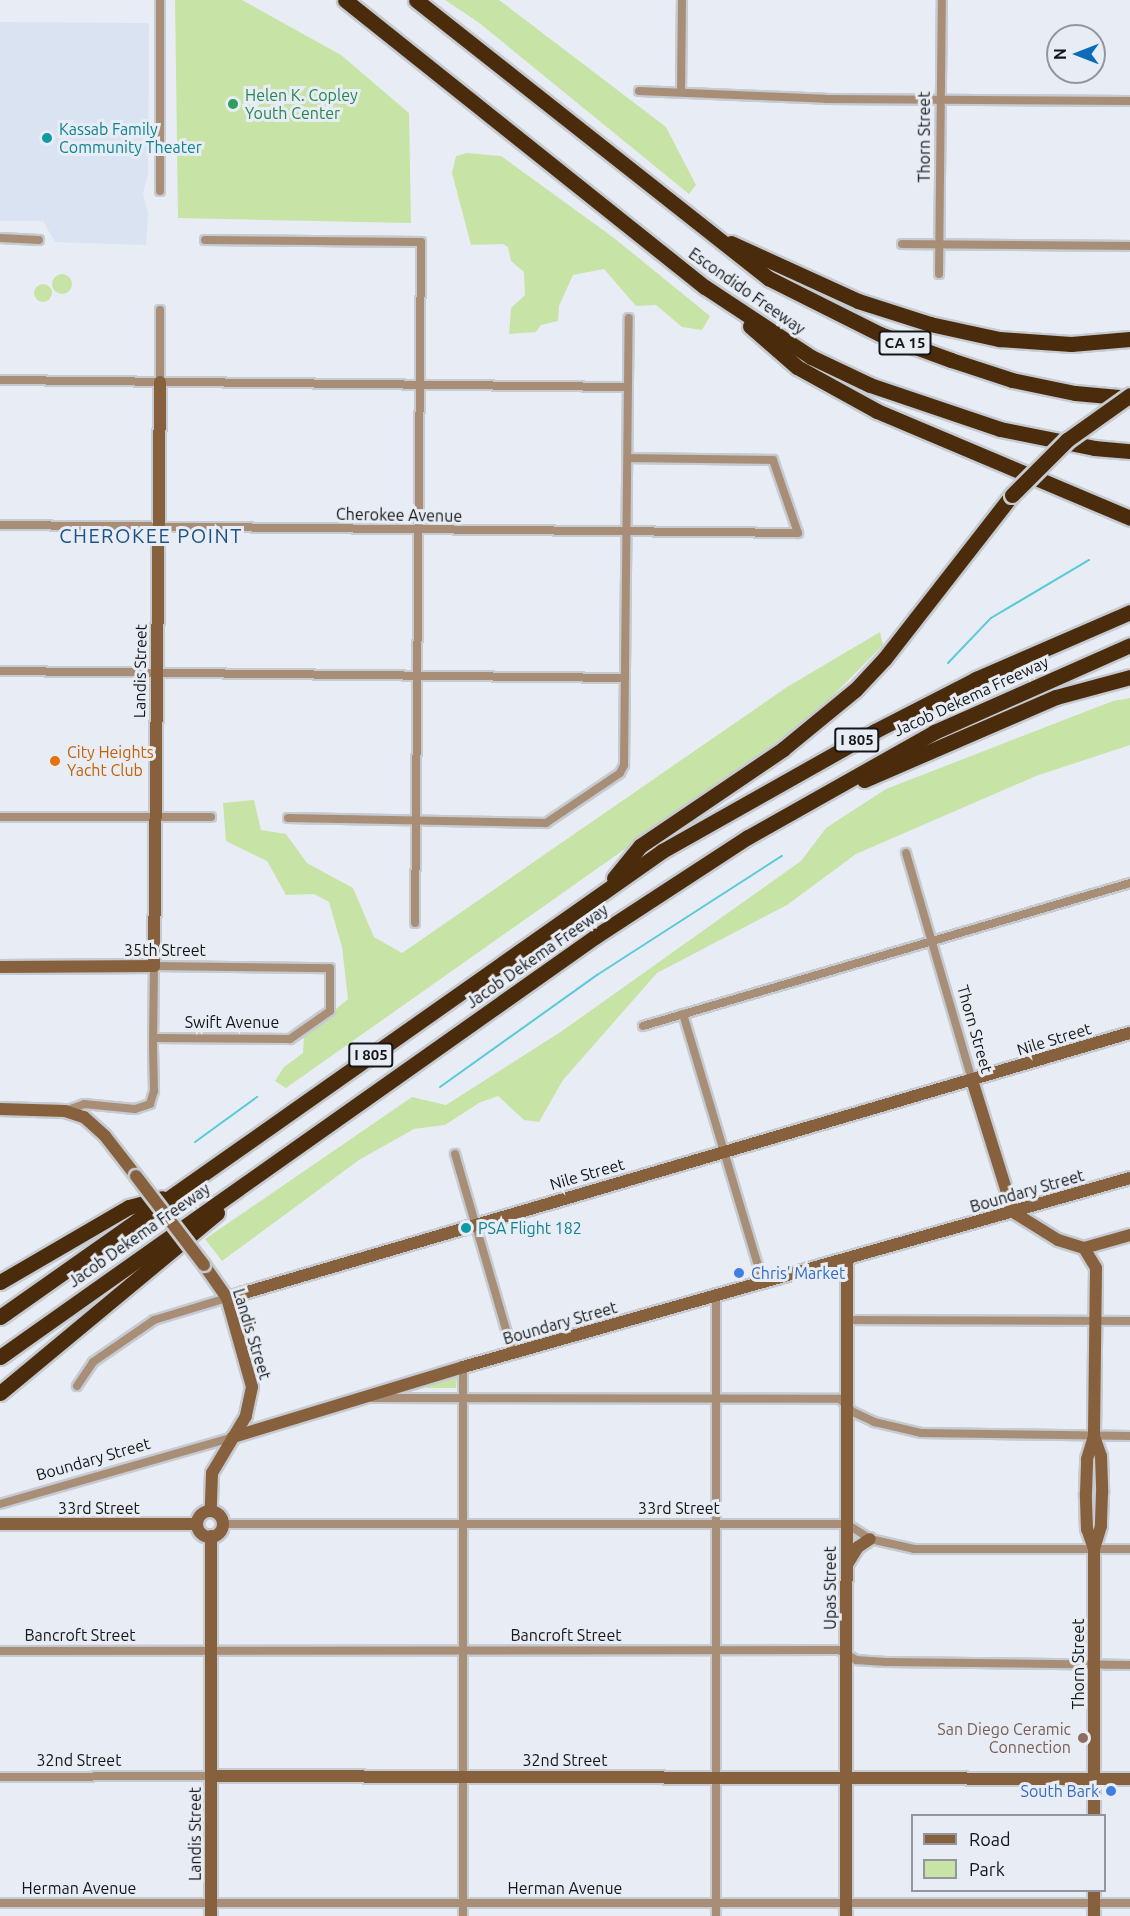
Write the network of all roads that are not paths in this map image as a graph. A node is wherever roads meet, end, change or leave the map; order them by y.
1 (160, 0) edge
2 (345, 0) edge
3 (416, 0) edge
4 (682, 0) edge
5 (942, 0) edge
6 (639, 91) dead end
7 (681, 92) junction
8 (941, 100) junction
9 (1130, 101) edge
10 (160, 191) dead end
11 (702, 230) junction
12 (0, 238) edge
13 (39, 240) dead end
14 (205, 240) dead end
15 (902, 244) dead end
16 (940, 246) junction
17 (1130, 246) edge
18 (939, 274) dead end
19 (705, 287) junction
20 (160, 310) dead end
21 (629, 318) dead end
22 (1130, 339) edge
23 (0, 380) edge
24 (160, 382) junction
25 (420, 384) junction
26 (628, 387) junction
27 (1130, 396) edge
28 (1130, 451) edge
29 (628, 458) junction
30 (1130, 518) edge
31 (0, 525) edge
32 (158, 527) junction
33 (418, 530) junction
34 (627, 532) junction
35 (1130, 612) edge
36 (1130, 645) edge
37 (0, 671) edge
38 (157, 672) junction
39 (417, 675) junction
40 (1130, 677) edge
41 (625, 678) junction
42 (0, 817) edge
43 (156, 817) junction
44 (211, 818) dead end
45 (288, 818) dead end
46 (416, 820) junction
47 (748, 837) junction
48 (906, 853) dead end
49 (1130, 883) edge
50 (599, 895) junction
51 (415, 923) dead end
52 (932, 941) junction
53 (154, 966) junction
54 (0, 967) edge
55 (330, 968) joint
56 (683, 1014) junction
57 (643, 1026) dead end
58 (1130, 1033) edge
59 (154, 1038) junction
60 (972, 1080) junction
61 (0, 1109) edge
62 (65, 1111) junction
63 (310, 1137) junction
64 (724, 1152) junction
65 (455, 1154) dead end
66 (1130, 1178) edge
67 (174, 1194) junction
68 (1013, 1212) junction
69 (475, 1223) junction
70 (1130, 1235) edge
71 (1084, 1248) junction
72 (847, 1260) junction
73 (0, 1282) edge
74 (763, 1282) junction
75 (716, 1296) junction
76 (227, 1298) junction
77 (0, 1317) edge
78 (847, 1320) junction
79 (1094, 1320) junction
80 (1130, 1321) edge
81 (513, 1353) junction
82 (0, 1357) edge
83 (463, 1367) junction
84 (77, 1386) dead end
85 (0, 1393) edge
86 (463, 1397) junction
87 (715, 1398) junction
88 (361, 1399) junction
89 (847, 1403) junction
90 (1094, 1436) junction
91 (1130, 1436) edge
92 (233, 1437) junction
93 (0, 1504) edge
94 (211, 1511) junction
95 (0, 1524) edge
96 (197, 1524) junction
97 (223, 1524) junction
98 (463, 1524) junction
99 (716, 1524) junction
100 (847, 1524) junction
101 (211, 1536) junction
102 (870, 1539) junction
103 (1094, 1549) junction
104 (1130, 1550) edge
105 (847, 1564) junction
106 (211, 1650) junction
107 (716, 1650) junction
108 (0, 1651) edge
109 (463, 1651) junction
110 (847, 1655) junction
111 (1094, 1664) junction
112 (1130, 1665) edge
113 (211, 1776) junction
114 (715, 1776) junction
115 (0, 1777) edge
116 (463, 1777) junction
117 (846, 1779) junction
118 (1094, 1779) junction
119 (1130, 1779) edge
120 (1094, 1814) edge
121 (1094, 1897) edge
122 (716, 1902) junction
123 (0, 1903) edge
124 (463, 1903) junction
125 (846, 1903) junction
126 (1130, 1903) edge
127 (211, 1910) edge
128 (463, 1916) edge
129 (716, 1916) edge
130 (846, 1916) edge
131 (1094, 1916) edge

1 - 10 street
2 - 19 highway, Escondido Freeway
3 - 11 highway, Escondido Freeway / CA 15
4 - 7 street
5 - 8 street, Thorn Street
6 - 7 street
7 - 8 street
8 - 9 street
8 - 16 street, Thorn Street
11 - 22 highway
11 - 27 highway, Escondido Freeway / CA 15
12 - 13 street
14 - 25 street
15 - 16 street
16 - 17 street
16 - 18 street, Thorn Street
19 - 28 highway, Escondido Freeway
19 - 30 highway
20 - 24 street, Landis Street
21 - 26 street
23 - 24 street
24 - 25 street
24 - 32 street, Landis Street
25 - 26 street
25 - 33 street
26 - 29 street
27 - 50 highway, bridge
29 - 34 street
29 - 34 street, Cherokee Avenue
31 - 32 street, Cherokee Avenue
32 - 33 street, Cherokee Avenue
32 - 38 street, Landis Street
33 - 34 street, Cherokee Avenue
33 - 39 street
34 - 41 street
35 - 50 highway, Jacob Dekema Freeway / I 805
36 - 47 highway, Jacob Dekema Freeway / I 805
37 - 38 street
38 - 39 street
38 - 43 street, Landis Street
39 - 41 street
39 - 46 street
40 - 47 highway
41 - 46 street
42 - 43 street
43 - 44 street
43 - 53 street, Landis Street
45 - 46 street
46 - 51 street
47 - 63 highway, Jacob Dekema Freeway / I 805
48 - 52 street, Thorn Street
49 - 52 street
50 - 67 highway, Jacob Dekema Freeway / I 805
52 - 56 street
52 - 60 street, Thorn Street
53 - 54 street, 35th Street
53 - 55 street, 35th Street
53 - 59 street, Landis Street
55 - 59 street, Swift Avenue
56 - 57 street
56 - 64 street
58 - 60 street, Nile Street
59 - 62 street, Landis Street
60 - 64 street, Nile Street
60 - 68 street, Thorn Street
61 - 62 street
62 - 76 street, Landis Street, bridge
63 - 82 highway, Jacob Dekema Freeway / I 805
63 - 85 highway
64 - 69 street, Nile Street
64 - 74 street
65 - 69 street
66 - 68 street, Boundary Street
67 - 73 highway
67 - 77 highway, Jacob Dekema Freeway / I 805
68 - 71 street
68 - 72 street, Boundary Street
69 - 76 street, Nile Street
69 - 81 street
70 - 71 street
71 - 79 street, Thorn Street
72 - 74 street, Boundary Street
72 - 78 street, Upas Street
74 - 75 street, Boundary Street
75 - 81 street, Boundary Street
75 - 87 street
76 - 84 street, Nile Street
76 - 92 street, Landis Street
78 - 79 street
78 - 89 street, Upas Street
79 - 80 street
79 - 90 street, Thorn Street
81 - 83 street, Boundary Street
83 - 86 street
83 - 88 street, Boundary Street
86 - 87 street
86 - 88 street
86 - 98 street
87 - 89 street
87 - 99 street
88 - 92 street, Boundary Street
89 - 90 street
89 - 100 street, Upas Street
90 - 91 street
90 - 103 street, Thorn Street
92 - 93 street, Boundary Street
92 - 94 street, Landis Street
94 - 96 street
94 - 97 street
95 - 96 street, 33rd Street
96 - 101 street
97 - 98 street, 33rd Street
97 - 101 street
98 - 99 street, 33rd Street
98 - 109 street
99 - 100 street, 33rd Street
99 - 107 street
100 - 102 street
100 - 105 street, Upas Street
101 - 106 street, Landis Street
102 - 103 street
102 - 105 street
103 - 104 street
103 - 111 street, Thorn Street
105 - 110 street, Upas Street
106 - 108 street, Bancroft Street
106 - 109 street, Bancroft Street
106 - 113 street, Landis Street
107 - 109 street, Bancroft Street
107 - 110 street, Bancroft Street
107 - 114 street
109 - 116 street
110 - 111 street, Bancroft Street
110 - 117 street, Upas Street
111 - 112 street, Bancroft Street
111 - 118 street, Thorn Street
113 - 115 street, 32nd Street
113 - 116 street, 32nd Street
113 - 127 street, Landis Street
114 - 116 street, 32nd Street
114 - 117 street, 32nd Street
114 - 122 street
116 - 124 street
117 - 118 street, 32nd Street
117 - 125 street, Upas Street
118 - 119 street, 32nd Street
118 - 120 street, Thorn Street
121 - 125 street, Herman Avenue
121 - 126 street, Herman Avenue
121 - 131 street
122 - 124 street, Herman Avenue
122 - 125 street, Herman Avenue
122 - 129 street
123 - 127 street, Herman Avenue
124 - 127 street, Herman Avenue
124 - 128 street
125 - 130 street, Upas Street

